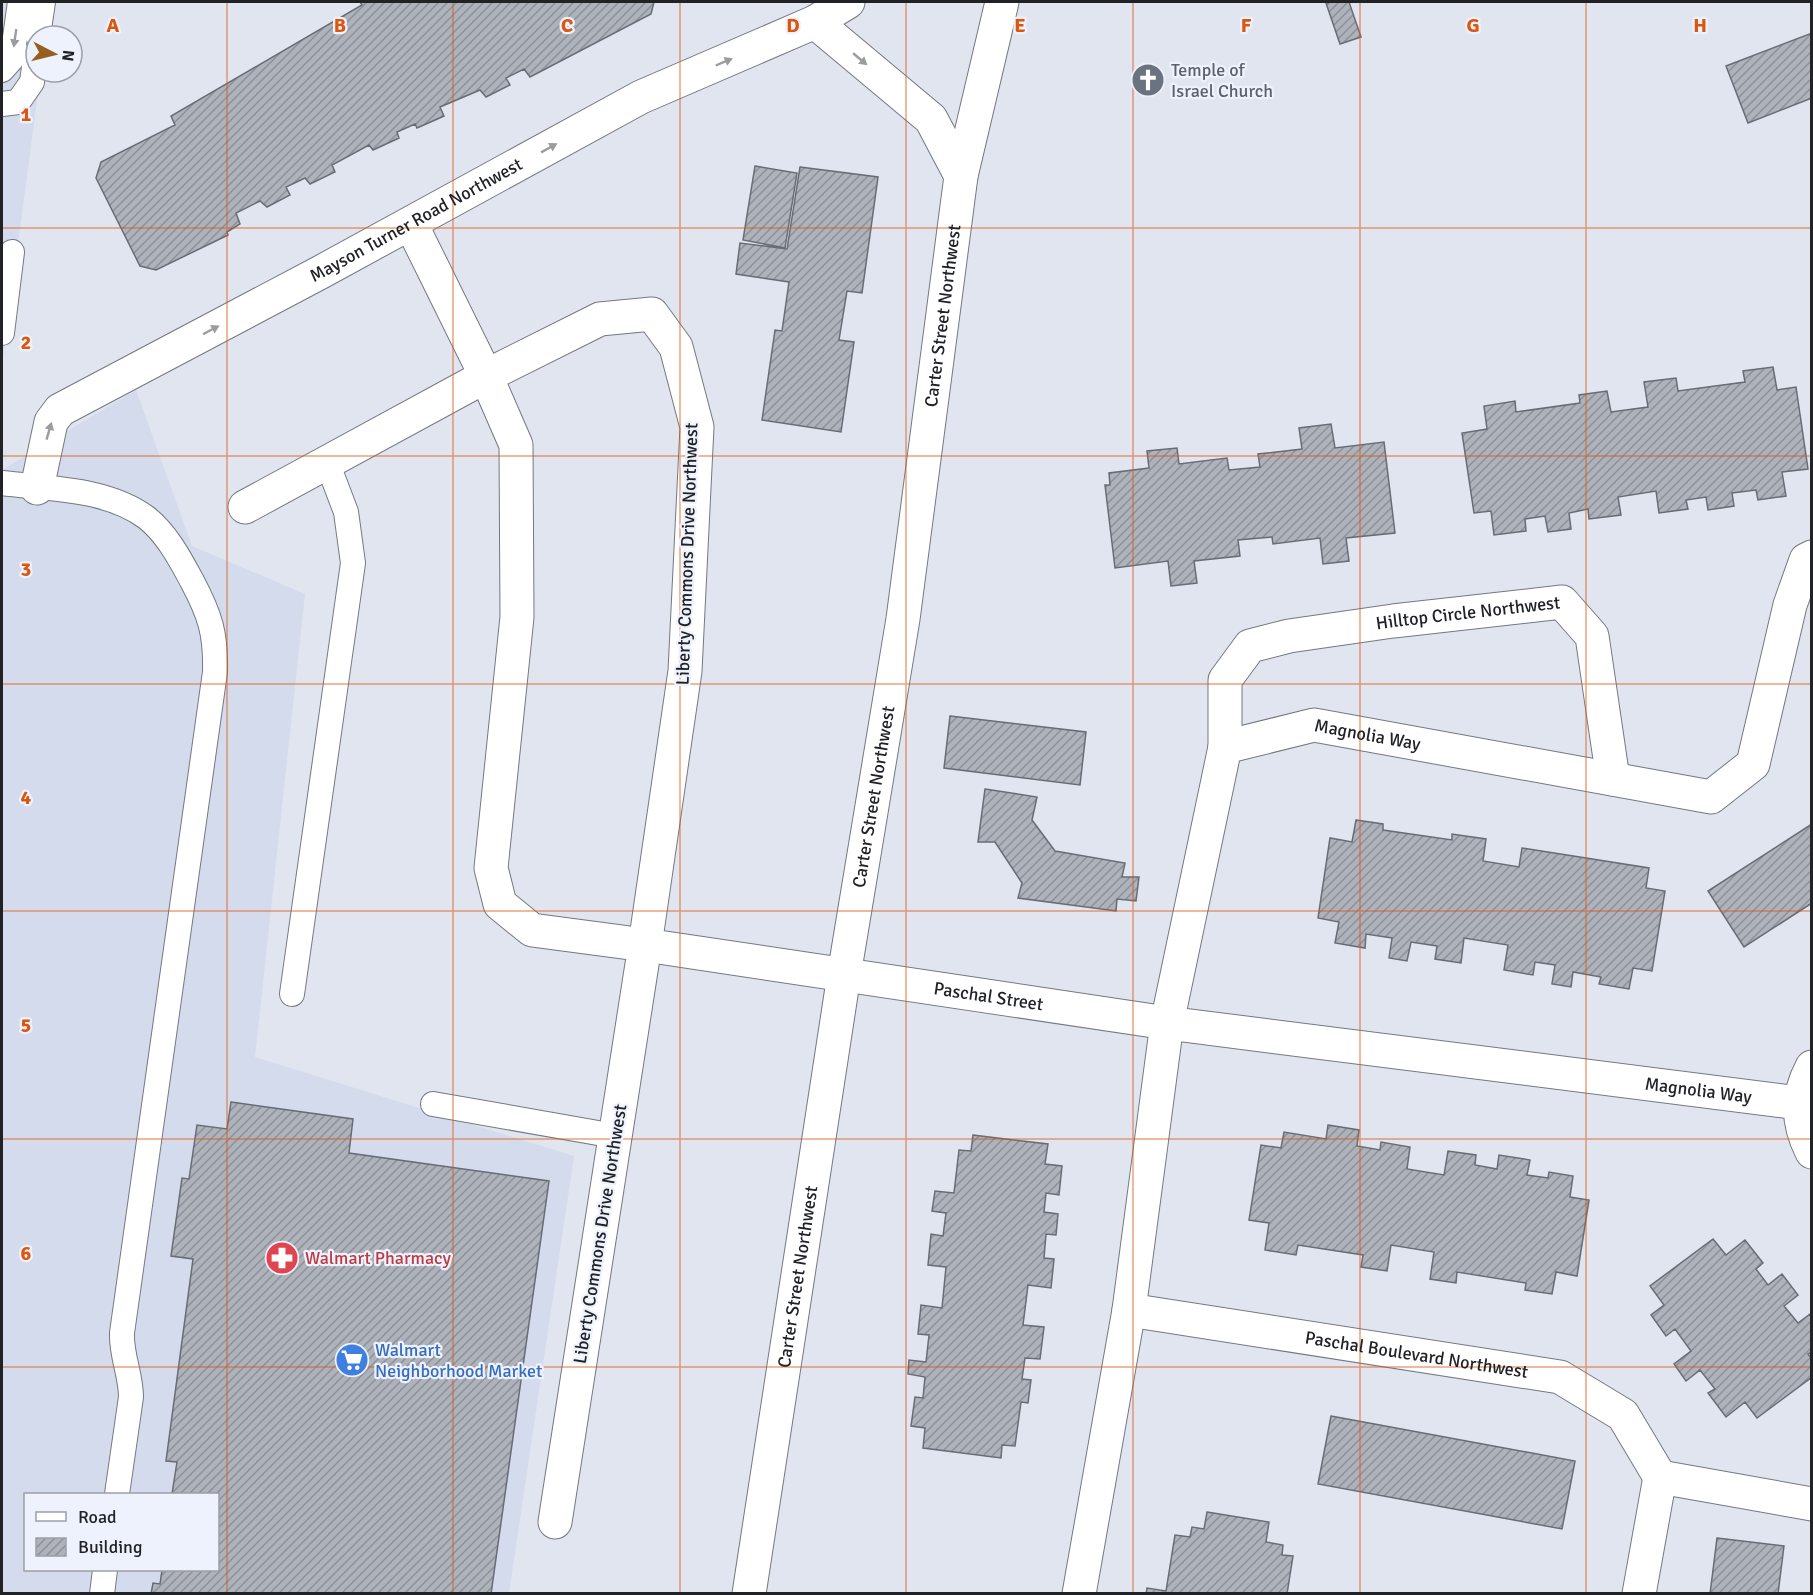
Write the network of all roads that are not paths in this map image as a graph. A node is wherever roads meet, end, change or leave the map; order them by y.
1 (20, 2) edge
2 (44, 2) edge
3 (848, 2) edge
4 (1002, 2) edge
5 (815, 22) junction
6 (40, 24) edge
7 (2, 70) edge
8 (31, 84) edge
9 (2, 104) edge
10 (961, 176) junction
11 (411, 224) junction
12 (12, 252) dead end
13 (2, 333) edge
14 (486, 376) junction
15 (327, 462) junction
16 (2, 483) edge
17 (37, 488) junction
18 (245, 507) dead end
19 (1812, 557) edge
20 (1225, 747) junction
21 (1613, 779) junction
22 (645, 945) junction
23 (844, 975) junction
24 (292, 994) dead end
25 (1132, 1018) joint
26 (1167, 1023) junction
27 (1812, 1067) edge
28 (1799, 1103) junction
29 (434, 1104) dead end
30 (615, 1136) junction
31 (1812, 1152) edge
32 (1129, 1310) junction
33 (1660, 1477) junction
34 (117, 1493) edge
35 (1812, 1504) edge
36 (555, 1522) dead end
37 (105, 1571) edge
38 (102, 1593) edge
39 (749, 1593) edge
40 (1079, 1593) edge
41 (1639, 1593) edge

1 -> 7 lane
2 - 6 lane
3 - 5 street, Mayson Turner Road Northwest
4 - 10 street, Carter Street Northwest
5 -> 10 street
11 -> 5 street, Mayson Turner Road Northwest
8 - 9 lane
10 - 23 street, Carter Street Northwest
11 - 14 street
17 -> 11 street, Mayson Turner Road Northwest
12 - 13 lane
14 - 15 street, Liberty Commons Drive Northwest
14 - 22 street
14 - 22 street, Liberty Commons Drive Northwest
15 - 18 street, Liberty Commons Drive Northwest
15 - 24 lane
16 - 17 lane
17 - 34 lane
19 - 21 street
20 - 21 street, Magnolia Way
20 - 21 street, Hilltop Circle Northwest
20 - 26 street
22 - 23 street
22 - 30 street, Liberty Commons Drive Northwest
23 - 25 street, Paschal Street
23 - 39 street, Carter Street Northwest
25 - 26 street, Magnolia Way
26 - 28 street, Magnolia Way
26 - 32 street
27 - 28 street
28 - 31 street
29 - 30 lane
30 - 36 street, Liberty Commons Drive Northwest
32 - 33 street, Paschal Boulevard Northwest
32 - 40 street
33 - 35 street
33 - 41 street
37 - 38 lane

